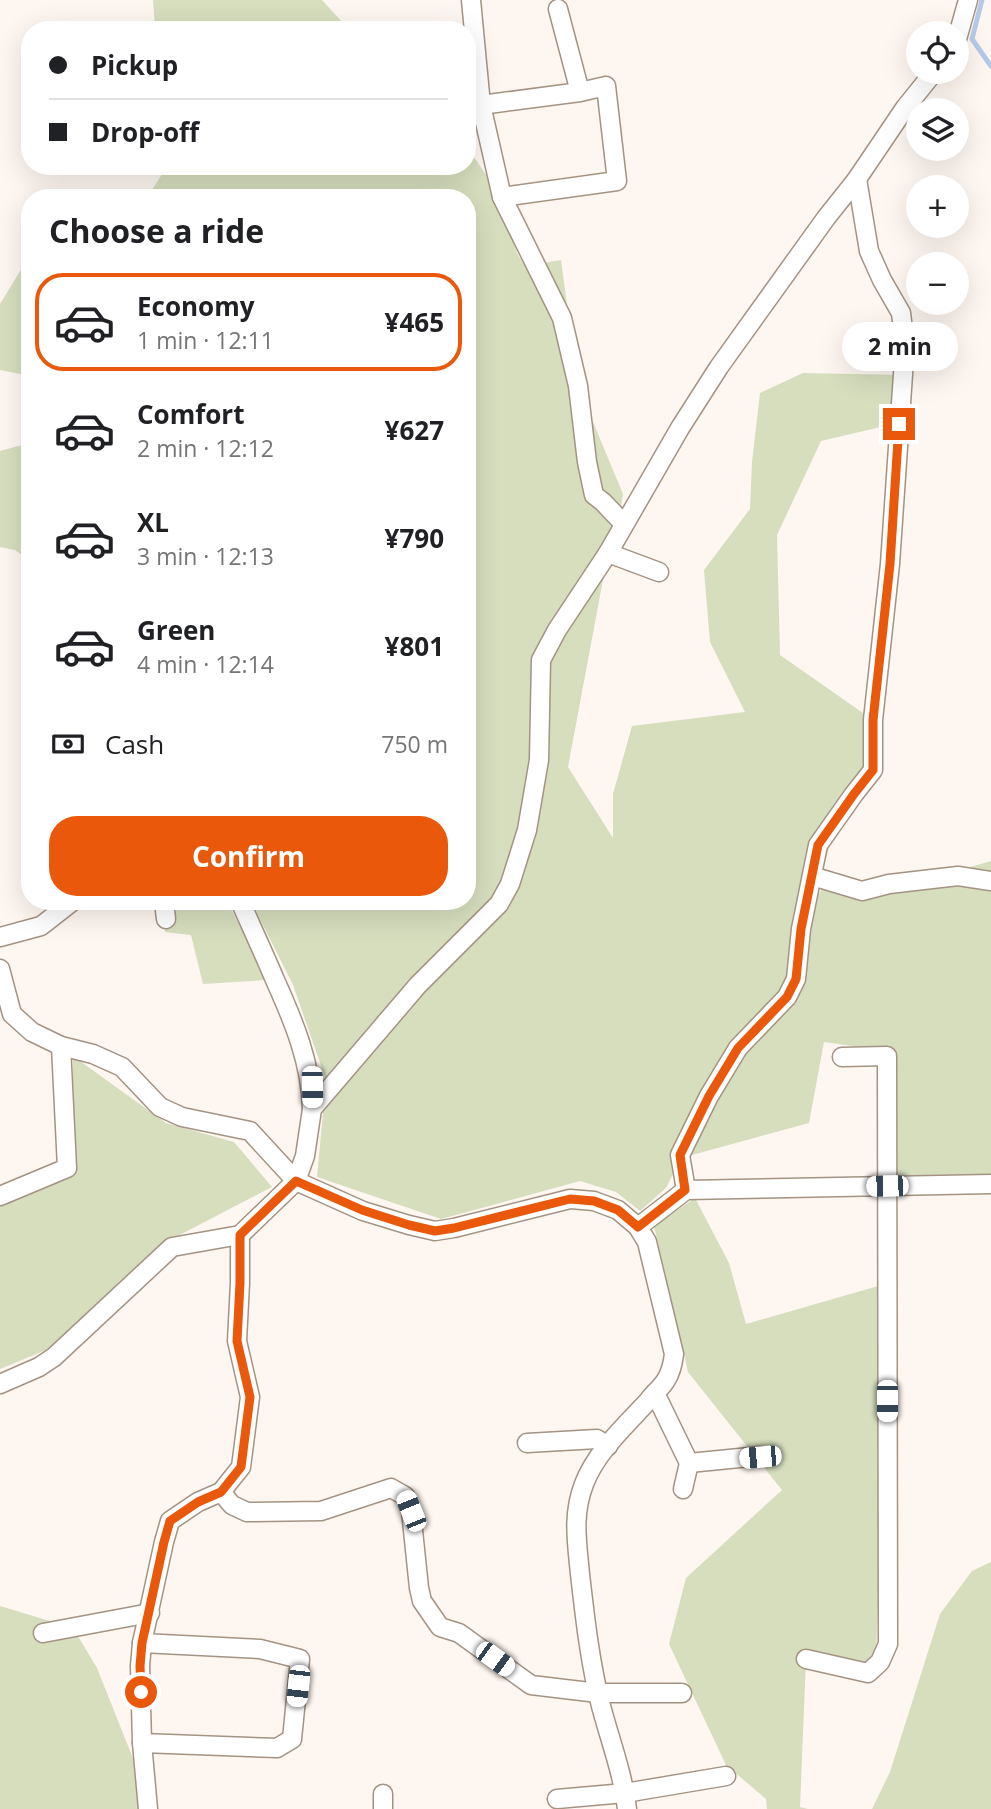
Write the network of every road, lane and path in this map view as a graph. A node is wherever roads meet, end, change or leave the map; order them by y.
1 (471, 0) edge
2 (968, 0) edge
3 (558, 9) dead end
4 (473, 21) edge
5 (962, 21) edge
6 (476, 52) edge
7 (924, 84) edge
8 (580, 92) junction
9 (481, 105) junction
10 (856, 178) junction
11 (502, 197) junction
12 (624, 524) junction
13 (608, 553) junction
14 (659, 572) dead end
15 (812, 876) junction
16 (991, 881) edge
17 (61, 910) edge
18 (244, 910) edge
19 (0, 937) edge
20 (0, 969) edge
21 (61, 1046) junction
22 (842, 1056) dead end
23 (312, 1109) junction
24 (296, 1181) junction
25 (991, 1184) edge
26 (887, 1186) junction
27 (685, 1190) junction
28 (0, 1196) edge
29 (638, 1227) junction
30 (240, 1235) junction
31 (0, 1384) edge
32 (655, 1393) junction
33 (527, 1443) dead end
34 (608, 1446) junction
35 (760, 1457) dead end
36 (689, 1464) junction
37 (683, 1489) dead end
38 (221, 1492) junction
39 (150, 1613) junction
40 (43, 1633) dead end
41 (142, 1643) junction
42 (806, 1659) dead end
43 (598, 1693) junction
44 (682, 1693) dead end
45 (142, 1743) junction
46 (726, 1776) dead end
47 (557, 1799) dead end
48 (626, 1801) edge
49 (148, 1809) edge

1 - 4 street
2 - 5 street
3 - 8 street
6 - 9 street
7 - 10 street
8 - 9 street
8 - 11 street
9 - 11 street
10 - 12 street
10 - 15 street
11 - 12 street
12 - 13 street
13 - 14 street
13 - 23 street
15 - 16 street
15 - 27 street
17 - 19 street
18 - 23 street
20 - 21 street
21 - 24 street
21 - 28 street
22 - 26 street
23 - 24 street
24 - 29 street
24 - 30 street
25 - 26 street
26 - 27 street
26 - 42 street
27 - 29 street
29 - 32 street
30 - 31 street
30 - 38 street
32 - 34 street
32 - 36 street
33 - 34 street
34 - 43 street
35 - 36 street
36 - 37 street
38 - 39 street
38 - 43 street
39 - 40 street
39 - 41 street
41 - 45 street
41 - 45 street
43 - 44 street
43 - 48 street
45 - 49 street
46 - 48 street
47 - 48 street

